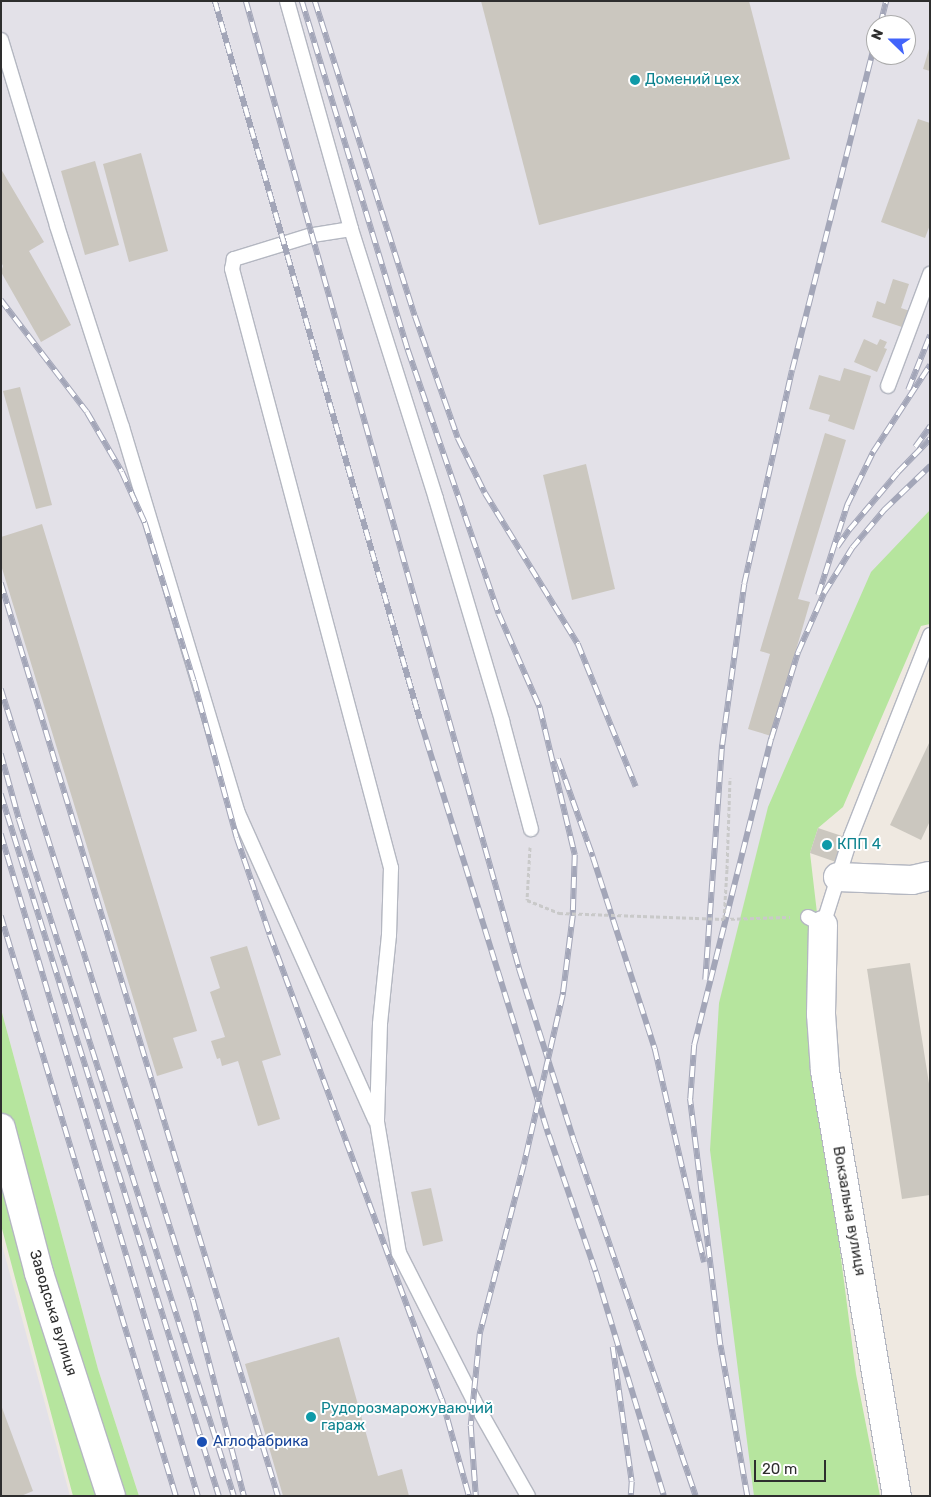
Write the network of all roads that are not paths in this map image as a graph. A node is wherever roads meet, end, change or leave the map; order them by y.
1 (286, 1) edge
2 (1, 40) edge
3 (351, 229) junction
4 (930, 274) edge
5 (888, 386) dead end
6 (930, 635) edge
7 (531, 829) road end
8 (838, 877) junction
9 (921, 878) edge
10 (816, 921) joint
11 (377, 1122) junction
12 (1, 1128) edge
13 (112, 1496) edge
14 (528, 1496) edge
15 (897, 1496) edge

1 - 3 lane
2 - 11 lane
3 - 7 lane
3 - 11 lane
4 - 5 lane
6 - 8 lane
8 - 9 street
8 - 10 lane
10 - 15 street, Вокзальна вулиця
11 - 14 lane
12 - 13 street, Заводська вулиця

